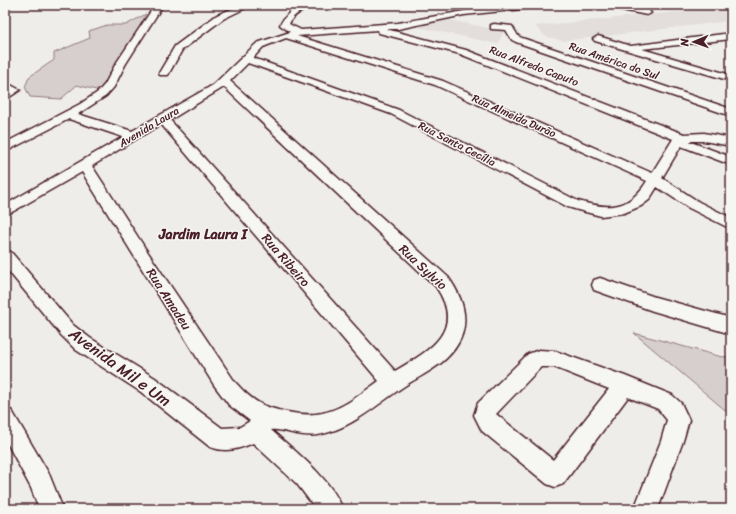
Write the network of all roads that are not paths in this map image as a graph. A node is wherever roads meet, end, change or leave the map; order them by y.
1 (159, 5) edge
2 (248, 5) edge
3 (337, 5) edge
4 (543, 5) edge
5 (606, 5) edge
6 (640, 5) edge
7 (303, 6) edge
8 (286, 18) junction
9 (494, 27) dead end
10 (373, 28) junction
11 (298, 32) junction
12 (285, 35) junction
13 (731, 36) edge
14 (598, 39) dead end
15 (260, 45) junction
16 (627, 48) junction
17 (247, 59) junction
18 (731, 66) edge
19 (164, 73) dead end
20 (719, 74) junction
21 (731, 78) edge
22 (224, 81) junction
23 (5, 85) edge
24 (9, 95) edge
25 (731, 113) edge
26 (69, 115) junction
27 (163, 119) junction
28 (134, 136) junction
29 (680, 139) junction
30 (731, 142) edge
31 (5, 148) edge
32 (731, 161) edge
33 (85, 165) junction
34 (655, 179) junction
35 (5, 211) edge
36 (731, 224) edge
37 (5, 256) edge
38 (600, 285) dead end
39 (731, 326) edge
40 (393, 383) junction
41 (625, 385) junction
42 (5, 418) edge
43 (262, 425) junction
44 (51, 509) edge
45 (331, 509) edge
46 (646, 509) edge

1 - 26 street
2 - 19 street
3 - 7 street
4 - 10 street, Avenida Laura
5 - 6 street
7 - 8 street
8 - 11 street
8 - 15 street
9 - 25 street, Rua América do Sul
10 - 11 street, Avenida Laura
10 - 29 street, Rua Alfredo Caputo
11 - 12 street, Avenida Laura
12 - 15 street, Avenida Laura
12 - 34 street, Rua Almeida Durão
13 - 16 street
14 - 16 street
15 - 17 street, Avenida Laura
16 - 20 street
17 - 22 street, Avenida Laura
17 - 34 street, Rua Santa Cecília
18 - 20 street
20 - 21 street
22 - 27 street, Avenida Laura
22 - 40 street, Rua Sylvio
23 - 24 street
26 - 28 street
26 - 31 street
27 - 28 street, Avenida Laura
27 - 40 street, Rua Ribeiro
28 - 33 street, Avenida Laura
29 - 30 street
29 - 32 street, Rua Alfredo Caputo
29 - 34 street, Rua Santa Cecília
33 - 35 street, Avenida Laura
33 - 43 street, Rua Amadeu
34 - 36 street, Rua Almeida Durão
37 - 43 street, Avenida Mil e Um
38 - 39 street
40 - 43 street, Rua Sylvio
41 - 41 street
41 - 46 street
42 - 44 street
43 - 45 street

